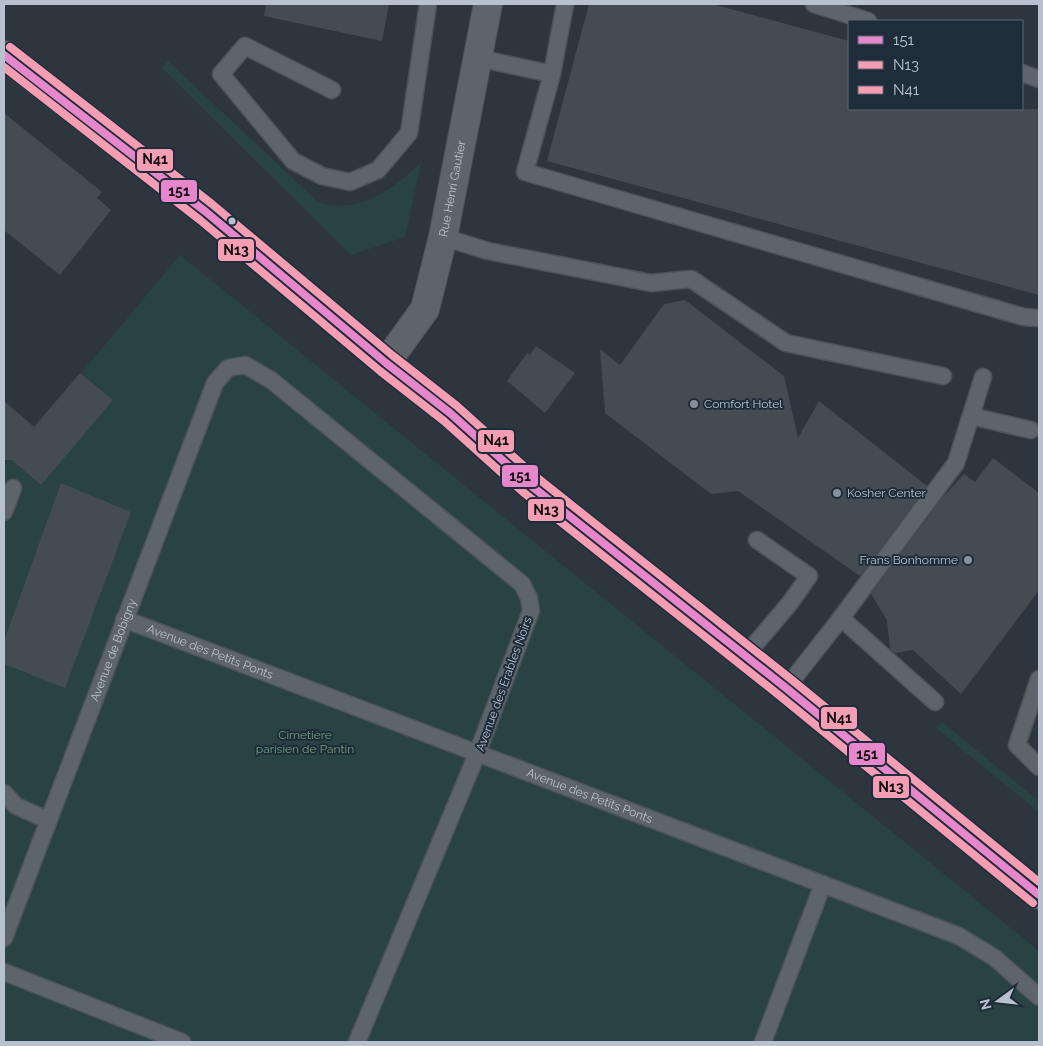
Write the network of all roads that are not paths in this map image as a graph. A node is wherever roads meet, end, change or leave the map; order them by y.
1 (428, 4) edge
2 (488, 4) edge
3 (565, 4) edge
4 (814, 4) edge
5 (865, 20) edge
6 (4, 55) edge
7 (478, 58) junction
8 (1023, 73) edge
9 (552, 74) junction
10 (1039, 79) edge
11 (332, 90) dead end
12 (443, 237) junction
13 (1039, 318) edge
14 (386, 363) junction
15 (228, 368) joint
16 (943, 376) dead end
17 (983, 377) dead end
18 (970, 416) junction
19 (1031, 430) dead end
20 (13, 488) dead end
21 (4, 512) edge
22 (757, 540) dead end
23 (841, 618) junction
24 (124, 619) junction
25 (745, 656) junction
26 (1039, 679) edge
27 (786, 688) junction
28 (935, 702) dead end
29 (477, 754) junction
30 (1039, 767) edge
31 (4, 793) edge
32 (48, 820) junction
33 (824, 884) junction
34 (1039, 896) edge
35 (4, 938) edge
36 (4, 972) edge
37 (1039, 997) edge
38 (182, 1042) edge
39 (358, 1042) edge
40 (763, 1042) edge

1 - 11 lane
2 - 7 street, Rue Henri Gautier
3 - 9 lane
4 - 5 lane
6 - 14 main road
7 - 9 lane
7 - 12 street, Rue Henri Gautier
8 - 10 lane
9 - 13 lane
12 - 14 street, Rue Henri Gautier
12 - 16 lane
14 - 25 main road
15 - 24 lane, Avenue de Bobigny
15 - 29 lane, Avenue des Erables Noirs
17 - 18 lane
18 - 19 lane
18 - 23 lane
20 - 21 lane
22 - 25 lane
23 - 27 lane
23 - 28 lane
24 - 29 lane, Avenue des Petits Ponts
24 - 32 lane, Avenue de Bobigny
25 - 27 main road
26 - 30 lane
27 - 34 main road
29 - 33 lane, Avenue des Petits Ponts
29 - 39 lane, Avenue des Erables Noirs
31 - 32 lane
32 - 35 lane, Avenue de Bobigny
33 - 37 lane, Avenue des Petits Ponts
33 - 40 lane
36 - 38 lane

